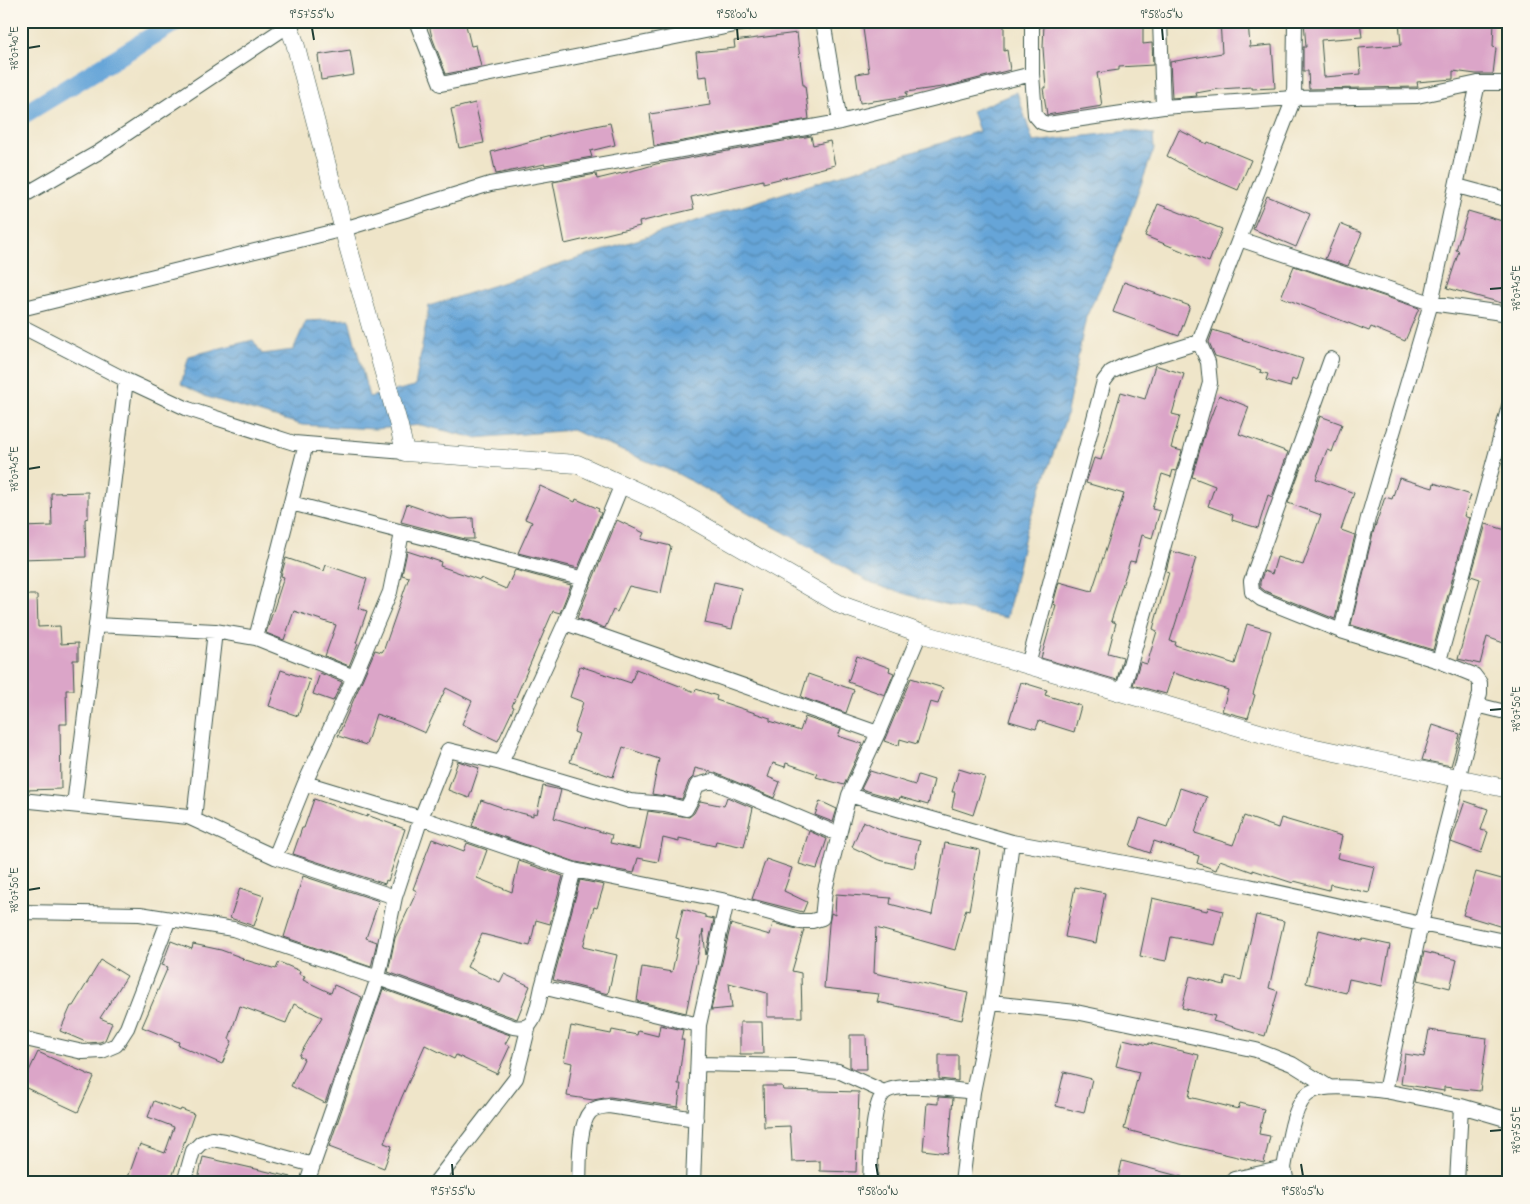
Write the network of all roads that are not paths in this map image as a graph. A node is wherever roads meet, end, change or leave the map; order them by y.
1 (416, 21) edge
2 (755, 21) edge
3 (823, 21) edge
4 (1032, 21) edge
5 (1160, 21) edge
6 (1295, 21) edge
7 (290, 22) edge
8 (1032, 74) junction
9 (1478, 83) junction
10 (1509, 83) edge
11 (1294, 98) junction
12 (1164, 107) junction
13 (840, 122) junction
14 (1457, 186) junction
15 (21, 197) edge
16 (1509, 200) edge
17 (344, 229) junction
18 (1239, 239) junction
19 (1431, 303) junction
20 (21, 309) edge
21 (1509, 314) edge
22 (21, 326) edge
23 (1199, 342) junction
24 (1332, 360) dead end
25 (126, 380) junction
26 (1509, 406) edge
27 (306, 444) junction
28 (1503, 449) edge
29 (405, 452) junction
30 (622, 484) junction
31 (290, 503) junction
32 (402, 533) junction
33 (584, 579) junction
34 (566, 623) junction
35 (96, 625) junction
36 (1341, 630) junction
37 (216, 631) junction
38 (920, 633) junction
39 (256, 638) junction
40 (1439, 661) junction
41 (1028, 665) junction
42 (354, 677) junction
43 (1122, 693) junction
44 (1477, 705) junction
45 (1509, 707) edge
46 (878, 733) junction
47 (501, 763) junction
48 (1458, 779) junction
49 (305, 783) junction
50 (1509, 789) edge
51 (850, 794) junction
52 (21, 800) edge
53 (74, 806) junction
54 (421, 818) junction
55 (194, 819) junction
56 (838, 834) junction
57 (1012, 842) junction
58 (275, 857) junction
59 (574, 870) junction
60 (395, 897) junction
61 (727, 901) junction
62 (21, 912) edge
63 (169, 919) junction
64 (1421, 924) junction
65 (1509, 942) edge
66 (378, 978) junction
67 (542, 987) junction
68 (991, 1003) junction
69 (699, 1024) junction
70 (529, 1025) junction
71 (21, 1038) edge
72 (698, 1064) junction
73 (1329, 1087) junction
74 (1384, 1091) junction
75 (884, 1092) junction
76 (973, 1092) junction
77 (1461, 1106) junction
78 (696, 1119) junction
79 (1509, 1120) edge
80 (313, 1165) junction
81 (1284, 1168) junction
82 (184, 1183) edge
83 (307, 1183) edge
84 (435, 1183) edge
85 (579, 1183) edge
86 (693, 1183) edge
87 (870, 1183) edge
88 (962, 1183) edge
89 (1231, 1183) edge
90 (1287, 1183) edge
91 (1457, 1183) edge

1 - 2 street
3 - 13 street
4 - 8 street
5 - 12 street
6 - 11 street
7 - 15 street
7 - 17 street
8 - 12 street
8 - 13 street
9 - 10 street
9 - 11 street
9 - 14 street
11 - 12 street
11 - 18 street
13 - 17 street
14 - 16 street
14 - 19 street
17 - 20 street
17 - 29 street
18 - 19 street
18 - 23 street
19 - 21 street
19 - 36 street
22 - 25 street
23 - 41 street
23 - 43 street
24 - 36 street
25 - 27 street
25 - 35 street
26 - 28 street
27 - 29 street
27 - 31 street
28 - 40 street
29 - 30 street
30 - 33 street
30 - 38 street
31 - 32 street
31 - 39 street
32 - 33 street
32 - 42 street
33 - 34 street
34 - 46 street
34 - 47 street
35 - 37 street
35 - 53 street
36 - 40 street
37 - 39 street
37 - 55 street
38 - 41 street
38 - 46 street
39 - 42 street
40 - 44 street
41 - 43 street
42 - 49 street
43 - 48 street
44 - 45 street
44 - 48 street
46 - 51 street
47 - 54 street
47 - 56 street
48 - 50 street
48 - 64 street
49 - 54 street
49 - 58 street
51 - 56 street
51 - 57 street
52 - 53 street
53 - 55 street
54 - 59 street
54 - 60 street
55 - 58 street
56 - 61 street
57 - 64 street
57 - 68 street
58 - 60 street
59 - 61 street
59 - 67 street
60 - 66 street
61 - 69 street
62 - 63 street
63 - 66 street
63 - 71 street
64 - 65 street
64 - 74 street
66 - 70 street
66 - 80 street
67 - 69 street
67 - 70 street
68 - 73 street
68 - 76 street
69 - 72 street
70 - 84 street
72 - 75 street
72 - 78 street
73 - 74 street
73 - 81 street
74 - 77 street
75 - 76 street
75 - 87 street
76 - 88 street
77 - 79 street
77 - 91 street
78 - 85 street
78 - 86 street
80 - 82 street
80 - 83 street
81 - 89 street
81 - 90 street

